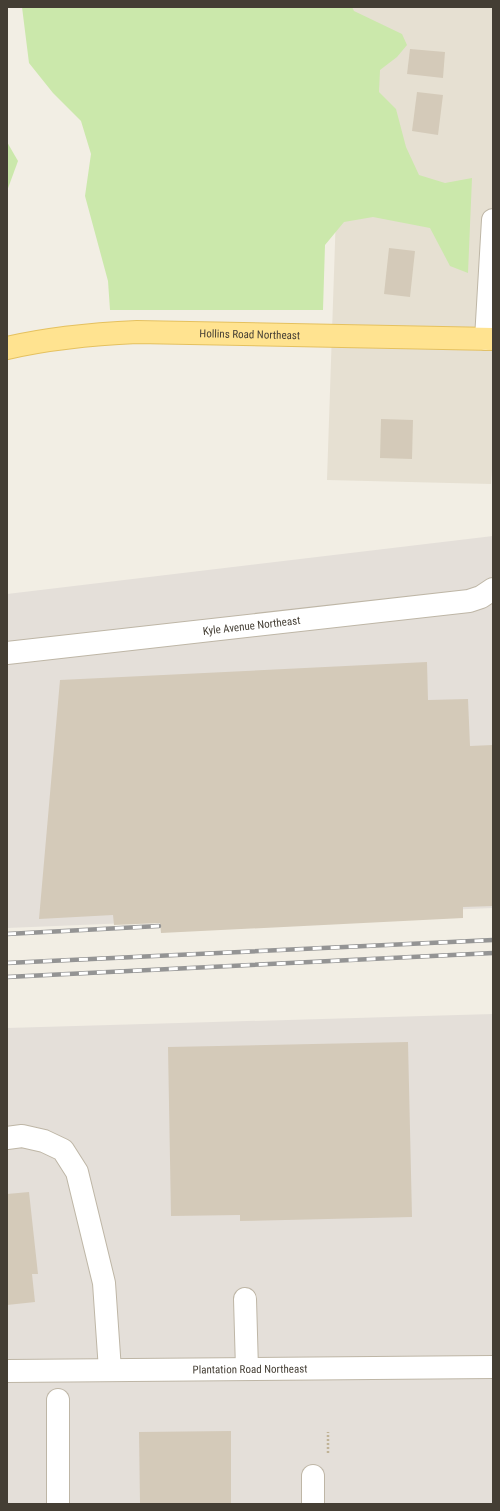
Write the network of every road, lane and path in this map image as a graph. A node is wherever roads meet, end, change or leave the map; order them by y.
1 (493, 220) edge
2 (490, 339) edge
3 (7, 348) edge
4 (493, 589) edge
5 (7, 653) edge
6 (7, 1138) edge
7 (245, 1299) dead end
8 (493, 1367) edge
9 (247, 1369) junction
10 (110, 1370) junction
11 (7, 1371) edge
12 (58, 1400) dead end
13 (328, 1432) dead end
14 (328, 1453) dead end
15 (313, 1476) dead end
16 (58, 1504) edge
17 (313, 1504) edge

1 - 2 street
2 - 3 main road, Hollins Road Northeast
4 - 5 street, Kyle Avenue Northeast
6 - 10 street
7 - 9 street
8 - 9 street, Plantation Road Northeast
9 - 10 street, Plantation Road Northeast
10 - 11 street, Plantation Road Northeast
12 - 16 street
13 - 14 path
15 - 17 street

